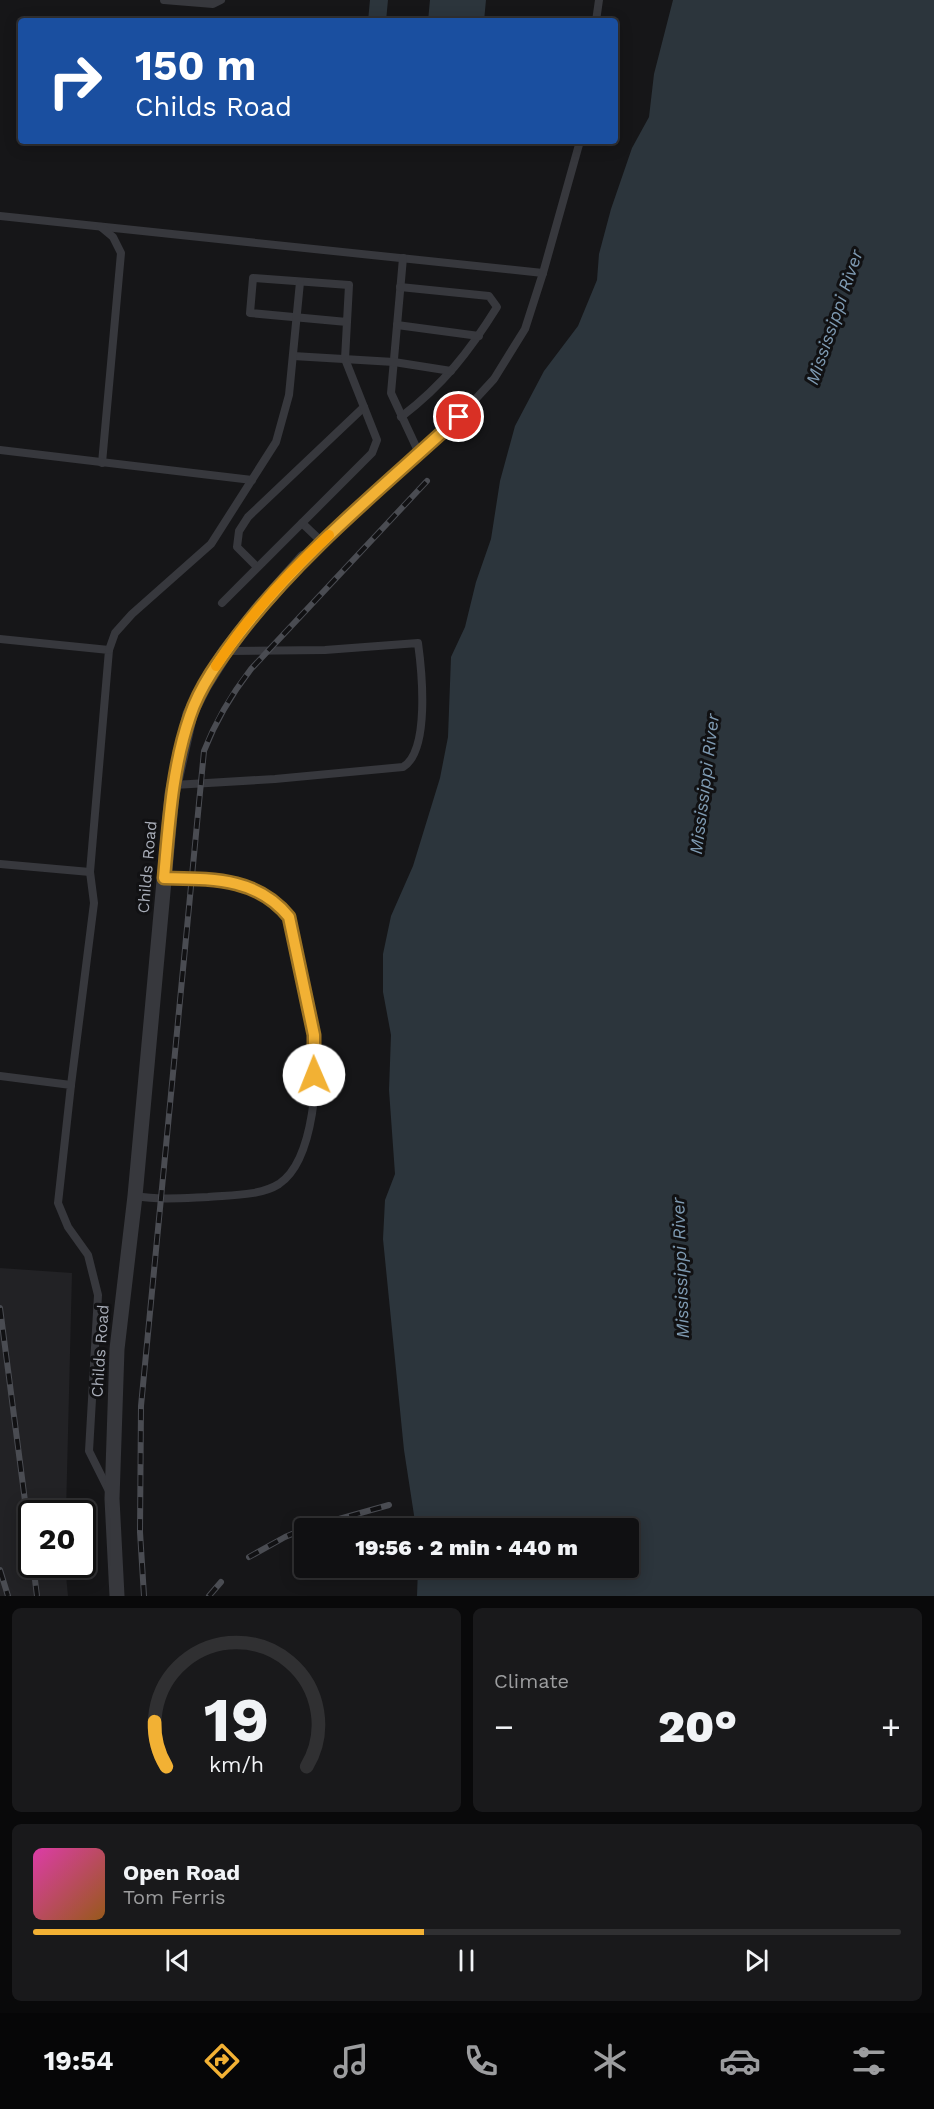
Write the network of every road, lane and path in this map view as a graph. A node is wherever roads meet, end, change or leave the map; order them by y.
1 (164, 0) edge
2 (221, 0) edge
3 (599, 0) edge
4 (596, 18) edge
5 (579, 144) edge
6 (0, 216) edge
7 (100, 226) junction
8 (403, 258) junction
9 (543, 273) junction
10 (300, 282) junction
11 (400, 287) junction
12 (297, 316) junction
13 (347, 322) junction
14 (397, 325) junction
15 (479, 336) junction
16 (293, 356) junction
17 (345, 359) junction
18 (394, 363) junction
19 (451, 371) junction
20 (364, 406) junction
21 (401, 417) junction
22 (0, 450) edge
23 (419, 453) junction
24 (102, 463) junction
25 (252, 480) junction
26 (302, 523) junction
27 (322, 542) junction
28 (304, 558) joint
29 (257, 567) junction
30 (222, 603) dead end
31 (0, 639) edge
32 (110, 650) junction
33 (226, 651) junction
34 (174, 785) junction
35 (0, 864) edge
36 (90, 872) junction
37 (164, 878) junction
38 (0, 1076) edge
39 (71, 1085) junction
40 (135, 1196) junction
41 (112, 1499) junction
42 (117, 1596) edge

1 - 2 lane
3 - 4 lane
5 - 9 lane, Childs Road
6 - 7 lane
7 - 8 lane
7 - 24 lane
8 - 9 lane
8 - 11 lane
9 - 23 lane, Childs Road
10 - 12 lane
10 - 12 lane
10 - 13 lane
11 - 14 lane
11 - 15 lane
12 - 13 lane
12 - 16 lane
13 - 17 lane
14 - 15 lane
14 - 18 lane
15 - 19 lane
16 - 17 lane
16 - 25 lane
17 - 18 lane
17 - 20 lane
18 - 19 lane
18 - 21 lane
19 - 21 lane
20 - 26 lane
20 - 29 lane
21 - 23 lane
22 - 24 lane
23 - 27 lane, Childs Road
24 - 25 lane
25 - 32 lane
26 - 27 lane
26 - 29 lane
27 - 28 lane, Childs Road
28 - 33 street, Childs Road
29 - 30 lane
31 - 32 lane
32 - 36 lane
33 - 34 street, Childs Road
33 - 34 lane
34 - 37 street, Childs Road
35 - 36 lane
36 - 39 lane
37 - 40 street, Childs Road
37 - 40 lane
38 - 39 lane
39 - 41 lane
40 - 41 street, Childs Road
41 - 42 street, Childs Road

